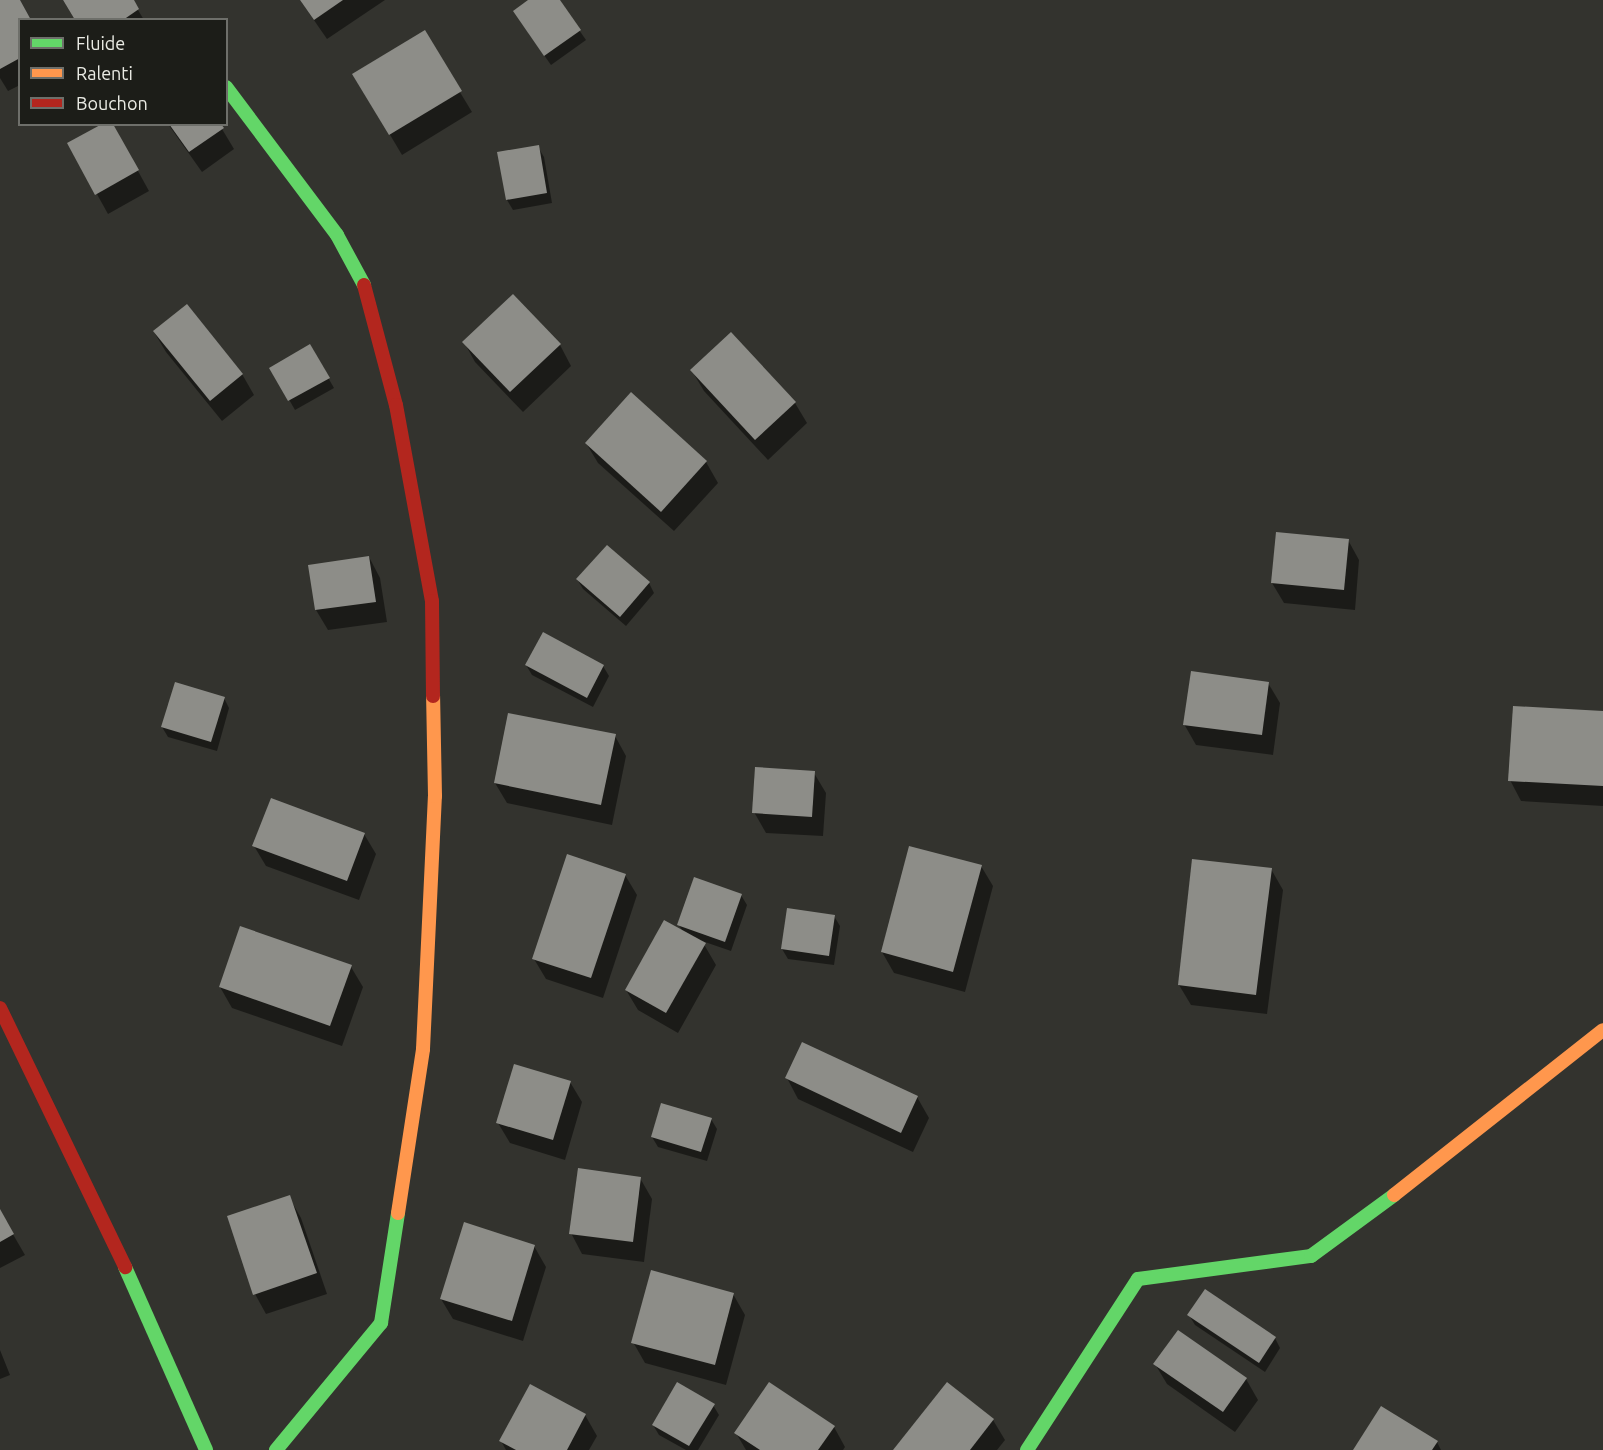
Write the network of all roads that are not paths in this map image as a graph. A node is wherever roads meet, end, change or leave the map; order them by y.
1 (228, 90) edge
2 (0, 1008) edge
3 (1603, 1030) edge
4 (206, 1450) edge
5 (276, 1450) edge
6 (1027, 1450) edge

1 - 5 street
2 - 4 street
3 - 6 street

